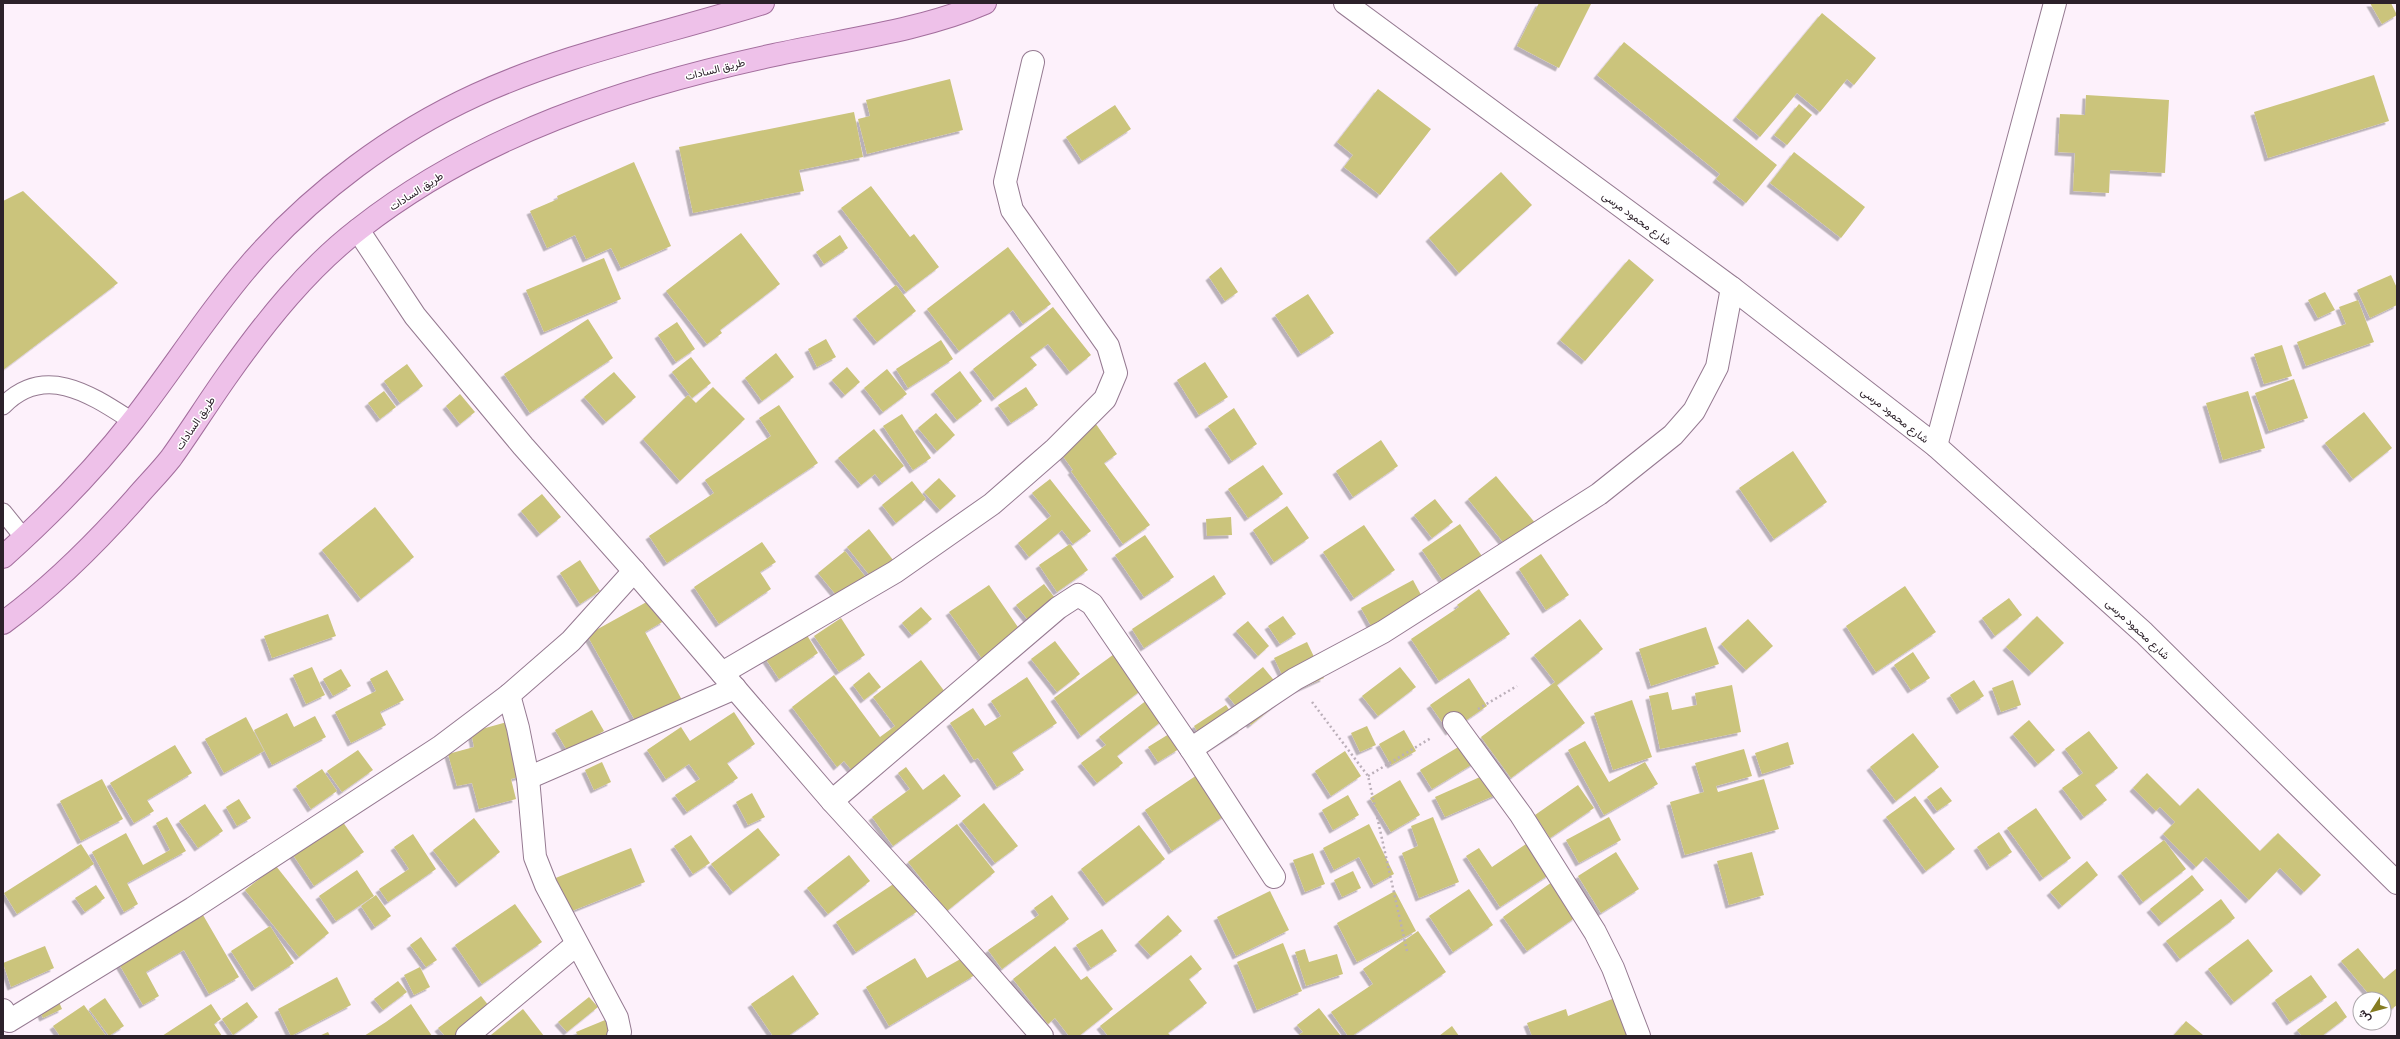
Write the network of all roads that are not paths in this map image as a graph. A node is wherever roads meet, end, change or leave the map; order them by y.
1 (763, 3) edge
2 (985, 3) edge
3 (1345, 3) edge
4 (2055, 3) edge
5 (1034, 62) dead end
6 (358, 230) junction
7 (1732, 288) junction
8 (3, 406) edge
9 (132, 421) junction
10 (1936, 446) junction
11 (3, 512) edge
12 (24, 538) junction
13 (3, 557) edge
14 (634, 571) junction
15 (3, 623) edge
16 (728, 680) junction
17 (509, 695) junction
18 (1454, 723) dead end
19 (1191, 749) junction
20 (528, 778) junction
21 (832, 801) junction
22 (1274, 877) dead end
23 (2397, 883) edge
24 (577, 944) junction
25 (9, 1022) edge
26 (1033, 1032) edge
27 (467, 1036) edge
28 (618, 1036) edge
29 (1639, 1036) edge

1 - 9 main road
2 - 6 main road, طريق السادات
3 - 7 street, شارع محمود مرسى
4 - 10 street
5 - 16 street
6 - 14 street
6 - 15 main road, طريق السادات
7 - 10 street, شارع محمود مرسى
7 - 19 street
8 - 9 lane
9 - 12 main road
10 - 23 street, شارع محمود مرسى
11 - 12 lane
12 - 13 main road
14 - 16 street
14 - 17 street
16 - 20 street
16 - 21 street
17 - 20 street
17 - 25 street
18 - 29 street
19 - 21 street
19 - 22 street
20 - 24 street
21 - 26 street
24 - 27 street
24 - 28 street

